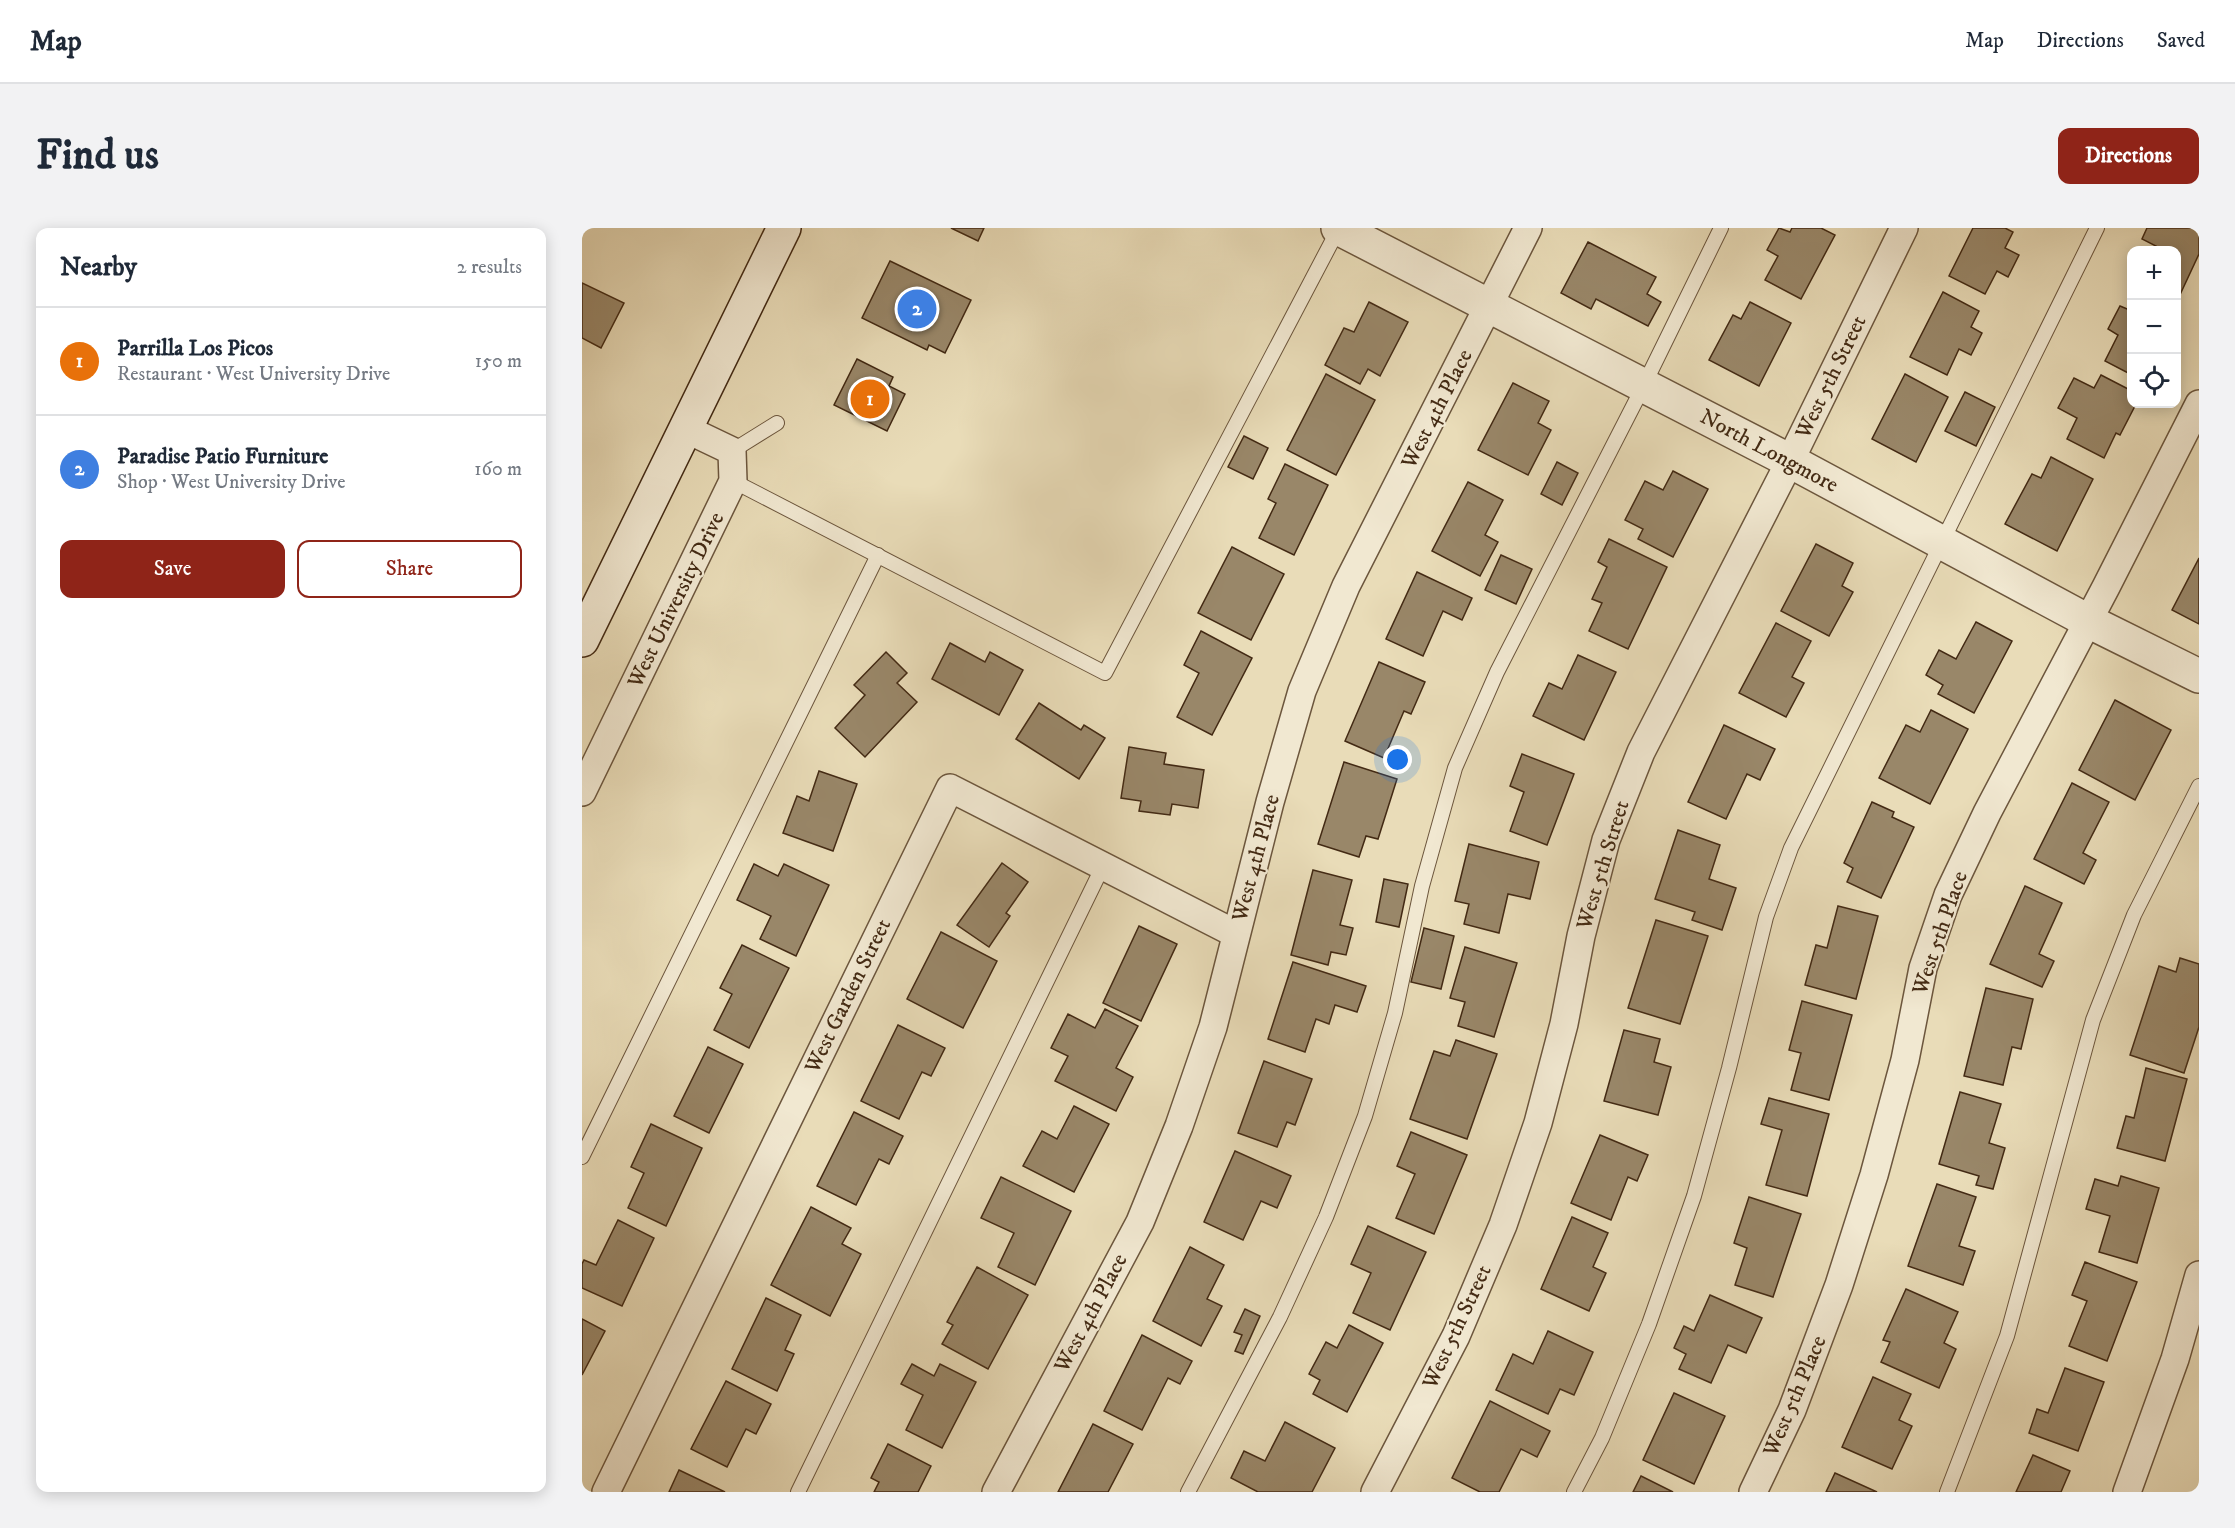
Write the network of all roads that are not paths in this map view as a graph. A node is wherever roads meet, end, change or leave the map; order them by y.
1 (784, 228) edge
2 (1339, 228) edge
3 (1528, 228) edge
4 (1721, 228) edge
5 (1904, 228) edge
6 (2097, 228) edge
7 (1490, 306) junction
8 (1644, 385) junction
9 (2199, 404) edge
10 (777, 423) dead end
11 (686, 429) junction
12 (732, 451) junction
13 (1790, 461) junction
14 (733, 481) junction
15 (1942, 542) junction
16 (878, 555) junction
17 (2088, 621) junction
18 (582, 639) edge
19 (2199, 676) edge
20 (2199, 786) edge
21 (582, 792) edge
22 (1103, 866) junction
23 (1236, 934) junction
24 (582, 1157) edge
25 (2199, 1275) edge
26 (606, 1492) edge
27 (798, 1492) edge
28 (996, 1492) edge
29 (1188, 1492) edge
30 (1375, 1492) edge
31 (1574, 1492) edge
32 (1753, 1492) edge
33 (1947, 1492) edge
34 (2127, 1492) edge

1 - 11 street
2 - 7 street, North Longmore
2 - 16 lane
3 - 7 street, West 4th Place
4 - 8 lane
5 - 13 street, West 5th Street
6 - 15 lane
7 - 8 street, North Longmore
7 - 23 street, West 4th Place
8 - 13 street, North Longmore
8 - 29 lane
9 - 17 street, West 5th Place
10 - 12 lane
11 - 12 street
11 - 18 street
12 - 14 street, West University Drive
13 - 15 street, North Longmore
13 - 30 street, West 5th Street
14 - 16 lane
14 - 21 street, West University Drive
15 - 17 street, North Longmore
15 - 31 lane
16 - 24 lane
17 - 19 street, North Longmore
17 - 32 street, West 5th Place
20 - 33 lane
22 - 23 street, West Garden Street
22 - 26 street, West Garden Street
22 - 27 lane
23 - 28 street, West 4th Place
25 - 34 street

